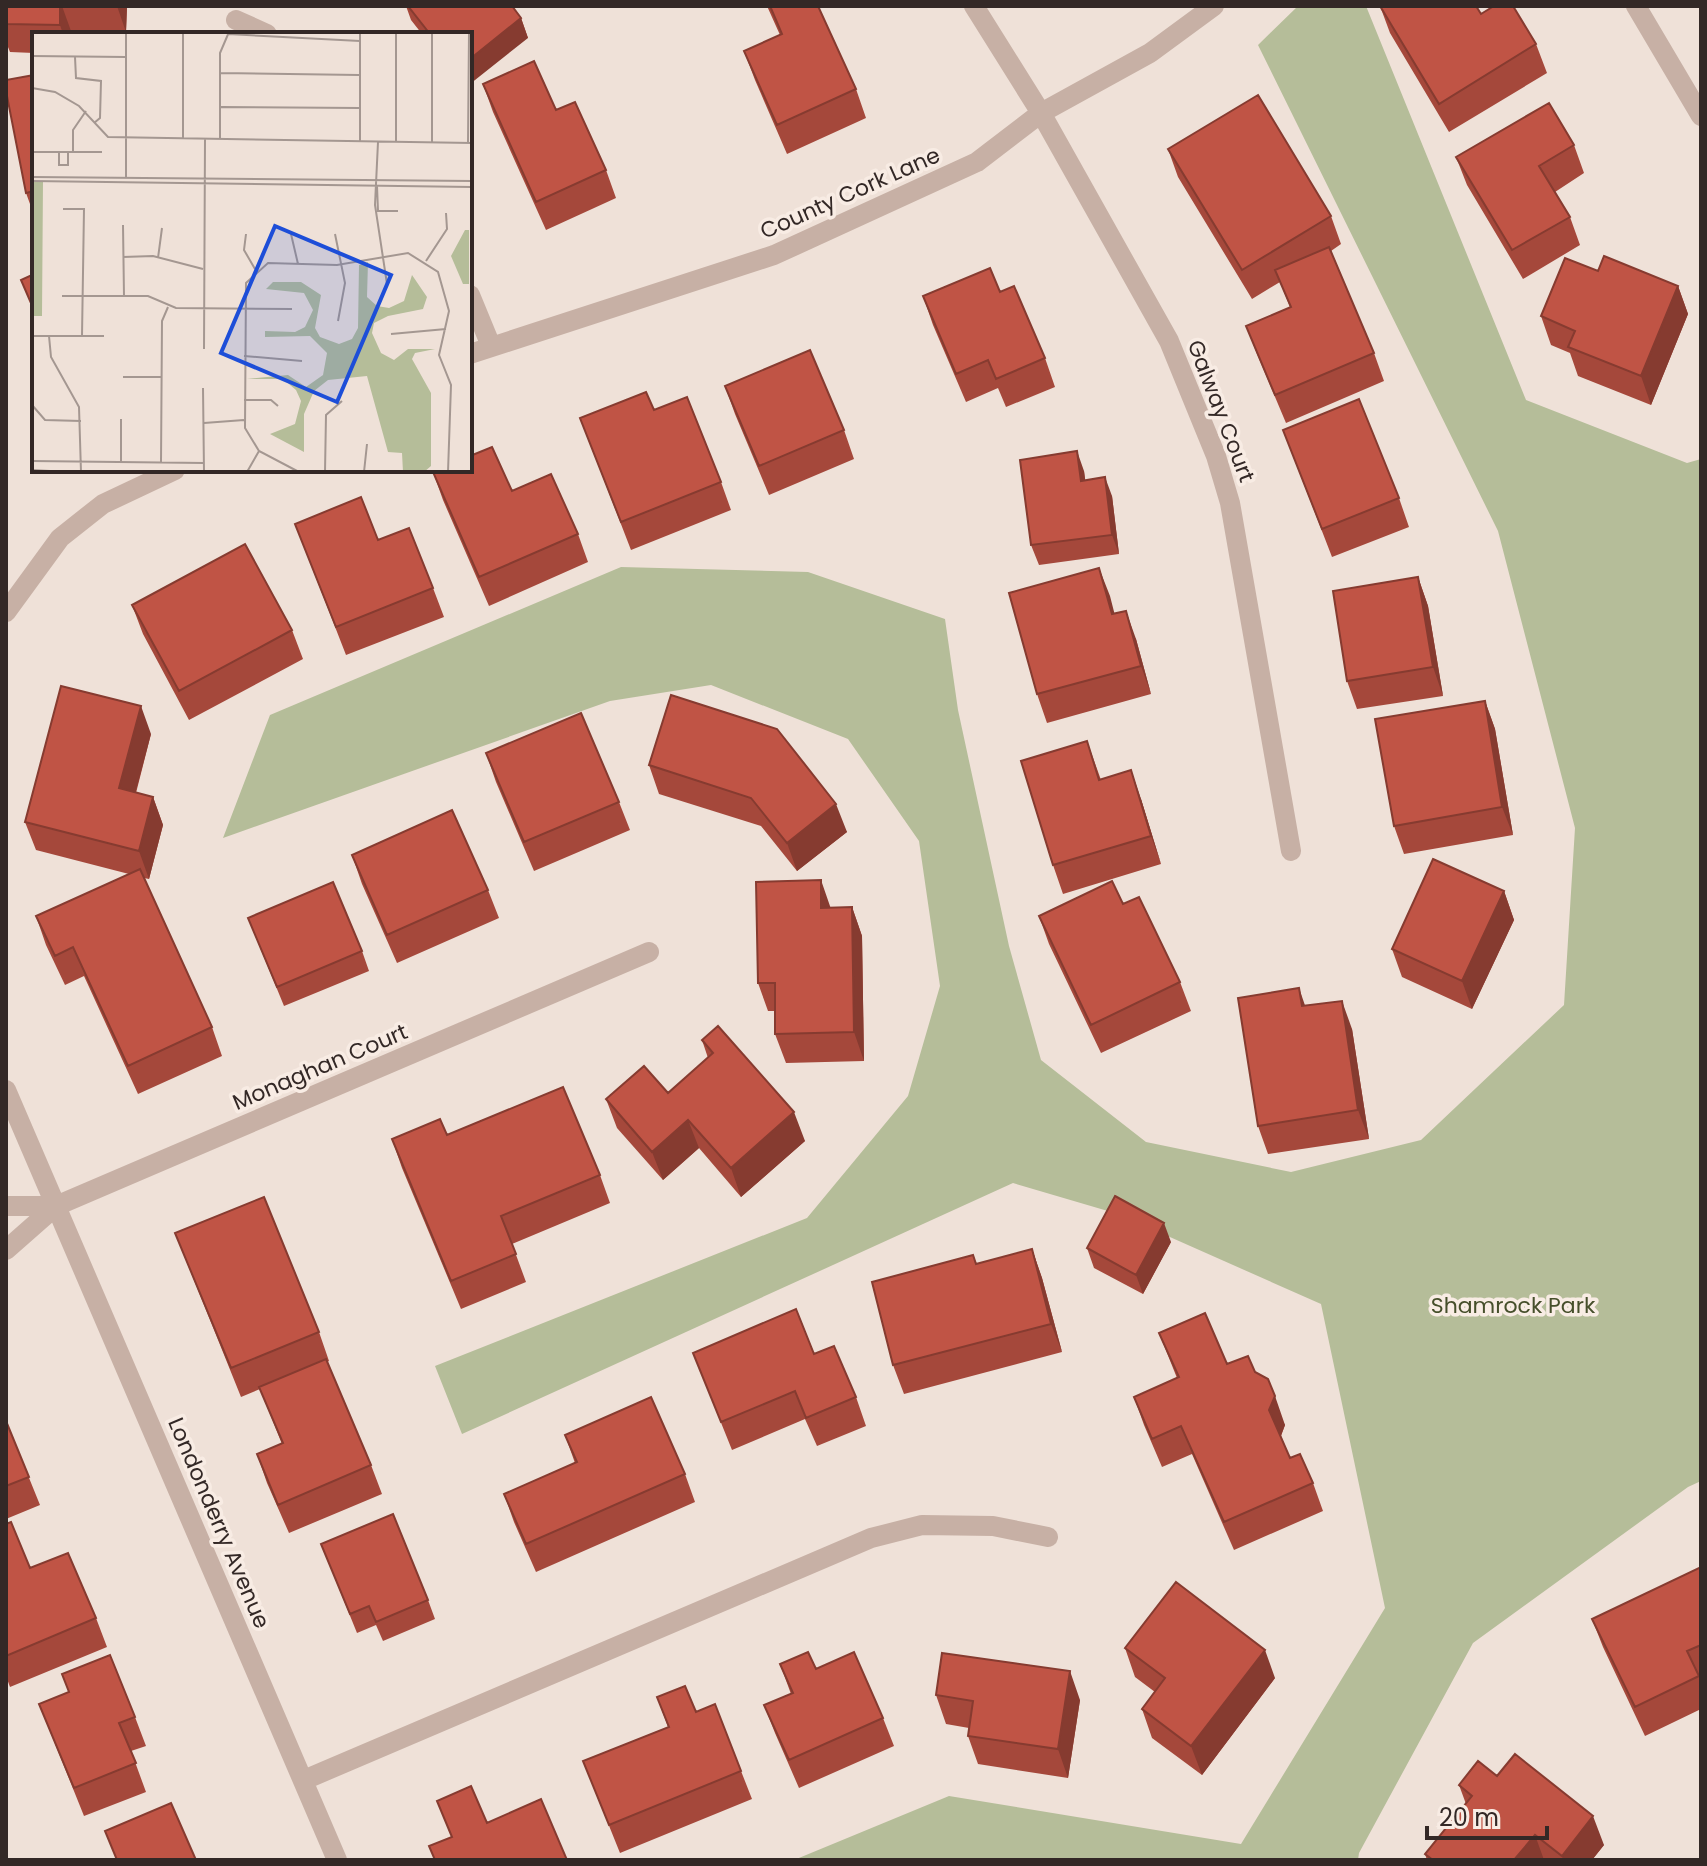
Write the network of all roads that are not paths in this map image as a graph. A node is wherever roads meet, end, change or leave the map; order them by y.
1 (974, 6) edge
2 (1214, 6) edge
3 (1636, 6) edge
4 (236, 20) dead end
5 (263, 32) edge
6 (1041, 113) junction
7 (1701, 116) edge
8 (472, 300) edge
9 (491, 346) junction
10 (472, 353) edge
11 (171, 472) edge
12 (6, 612) edge
13 (1291, 851) dead end
14 (649, 952) dead end
15 (6, 1090) edge
16 (6, 1206) edge
17 (56, 1206) junction
18 (6, 1250) edge
19 (1048, 1537) dead end
20 (304, 1780) junction
21 (337, 1860) edge

1 - 6 street, Galway Court
2 - 6 street, County Cork Lane
3 - 7 street
4 - 5 street
6 - 9 street, County Cork Lane
6 - 13 street, Galway Court
8 - 9 street
9 - 10 street, County Cork Lane
11 - 12 street
14 - 17 street, Monaghan Court
15 - 17 street
16 - 17 street, Monaghan Court
17 - 18 street
17 - 20 street, Londonderry Avenue
19 - 20 street
20 - 21 street, Londonderry Avenue

